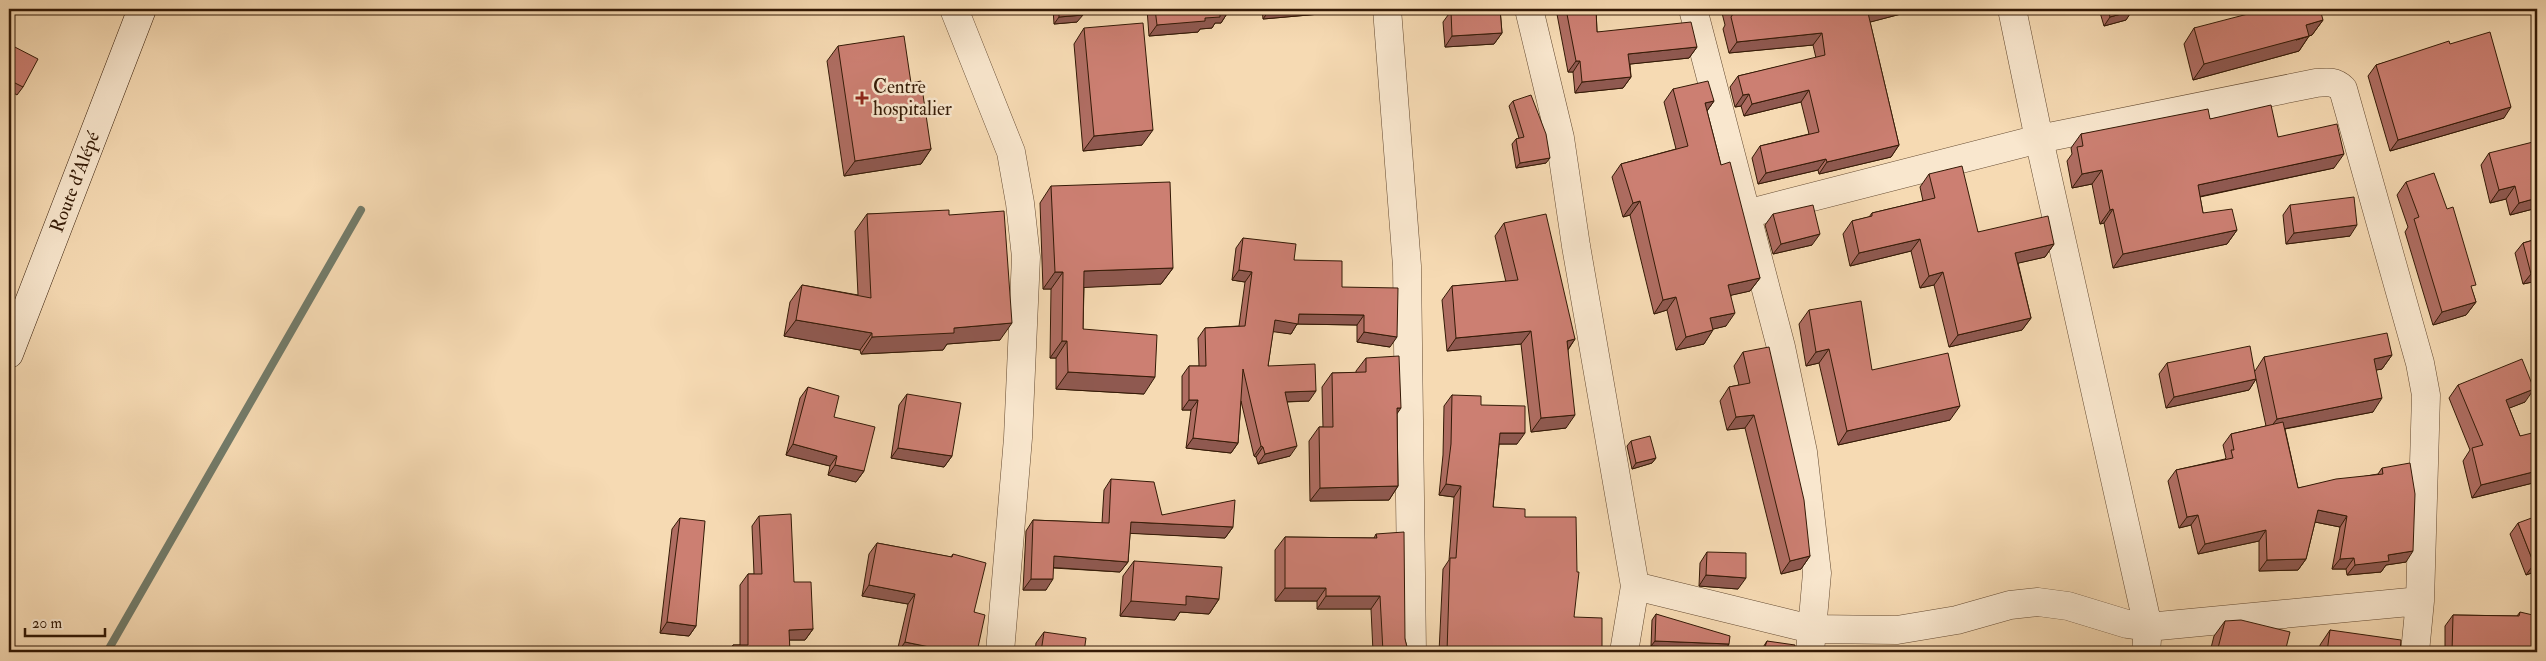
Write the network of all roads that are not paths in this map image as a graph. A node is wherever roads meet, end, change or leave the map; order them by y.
1 (142, 9) edge
2 (954, 9) edge
3 (1387, 9) edge
4 (1529, 9) edge
5 (1694, 9) edge
6 (2012, 9) edge
7 (2039, 139) junction
8 (1746, 214) junction
9 (9, 354) edge
10 (1635, 586) junction
11 (2420, 601) junction
12 (1811, 640) edge
13 (2147, 640) edge
14 (1000, 652) edge
15 (1412, 652) edge
16 (1624, 652) edge
17 (2415, 652) edge

1 - 9 street, Route d'Alépé
2 - 14 street
3 - 15 street
4 - 10 street
5 - 8 street
6 - 7 street
7 - 8 street
7 - 11 street
7 - 13 street
8 - 12 street
10 - 12 street
10 - 16 street
11 - 13 street
11 - 17 street
12 - 13 street

